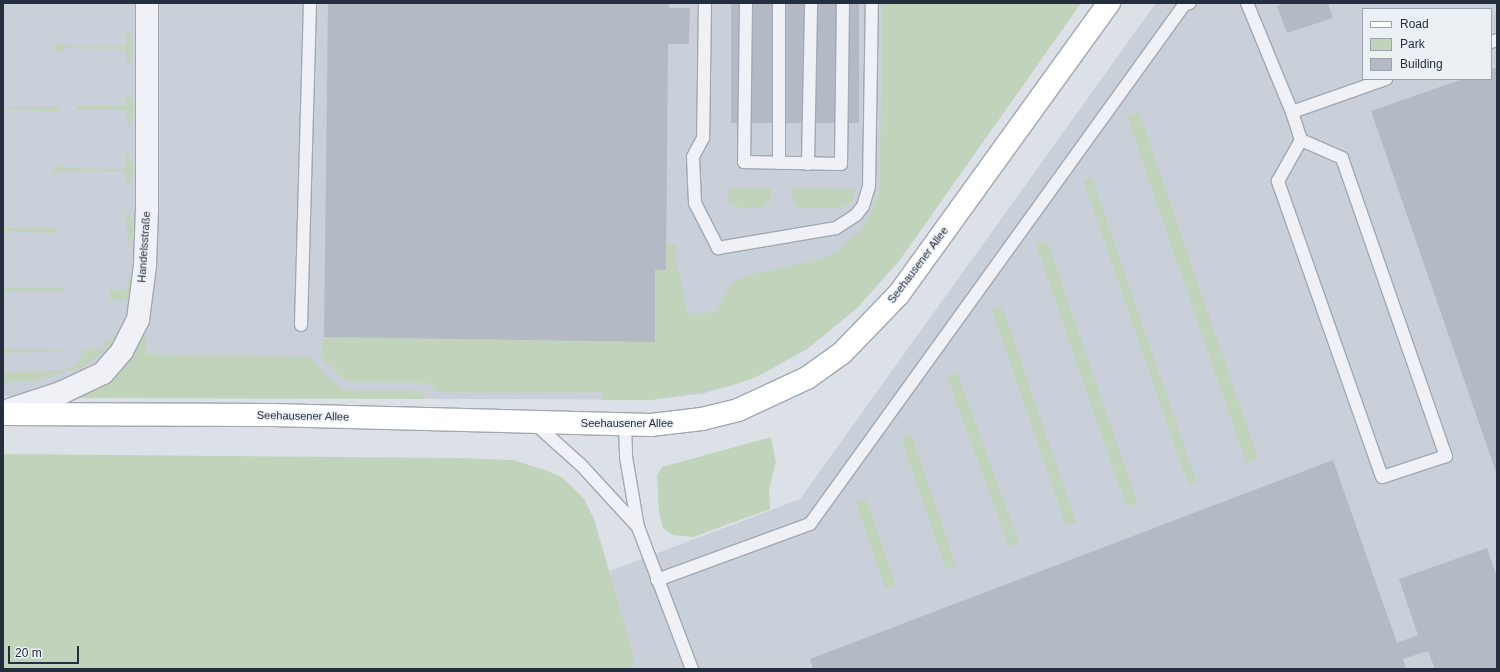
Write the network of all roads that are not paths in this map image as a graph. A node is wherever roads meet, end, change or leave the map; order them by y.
1 (147, 3) edge
2 (310, 3) edge
3 (705, 3) edge
4 (746, 3) edge
5 (779, 3) edge
6 (811, 3) edge
7 (843, 3) edge
8 (872, 3) edge
9 (1109, 3) edge
10 (1190, 3) edge
11 (1247, 3) edge
12 (1383, 80) edge
13 (1292, 112) junction
14 (1301, 140) junction
15 (779, 163) junction
16 (808, 164) junction
17 (301, 325) dead end
18 (3, 413) edge
19 (531, 421) junction
20 (625, 425) junction
21 (638, 527) junction
22 (657, 580) junction
23 (692, 669) edge

1 - 18 street, Handelsstraße
2 - 17 lane
3 - 8 lane
4 - 15 lane
5 - 15 lane
6 - 16 lane
7 - 16 lane
9 - 20 main road, Seehausener Allee
10 - 22 lane
11 - 13 lane
12 - 13 lane
13 - 14 lane
14 - 14 lane
15 - 16 lane
18 - 19 main road, Seehausener Allee
19 - 20 main road, Seehausener Allee
19 - 21 lane
20 - 21 lane
21 - 22 lane
22 - 23 lane

